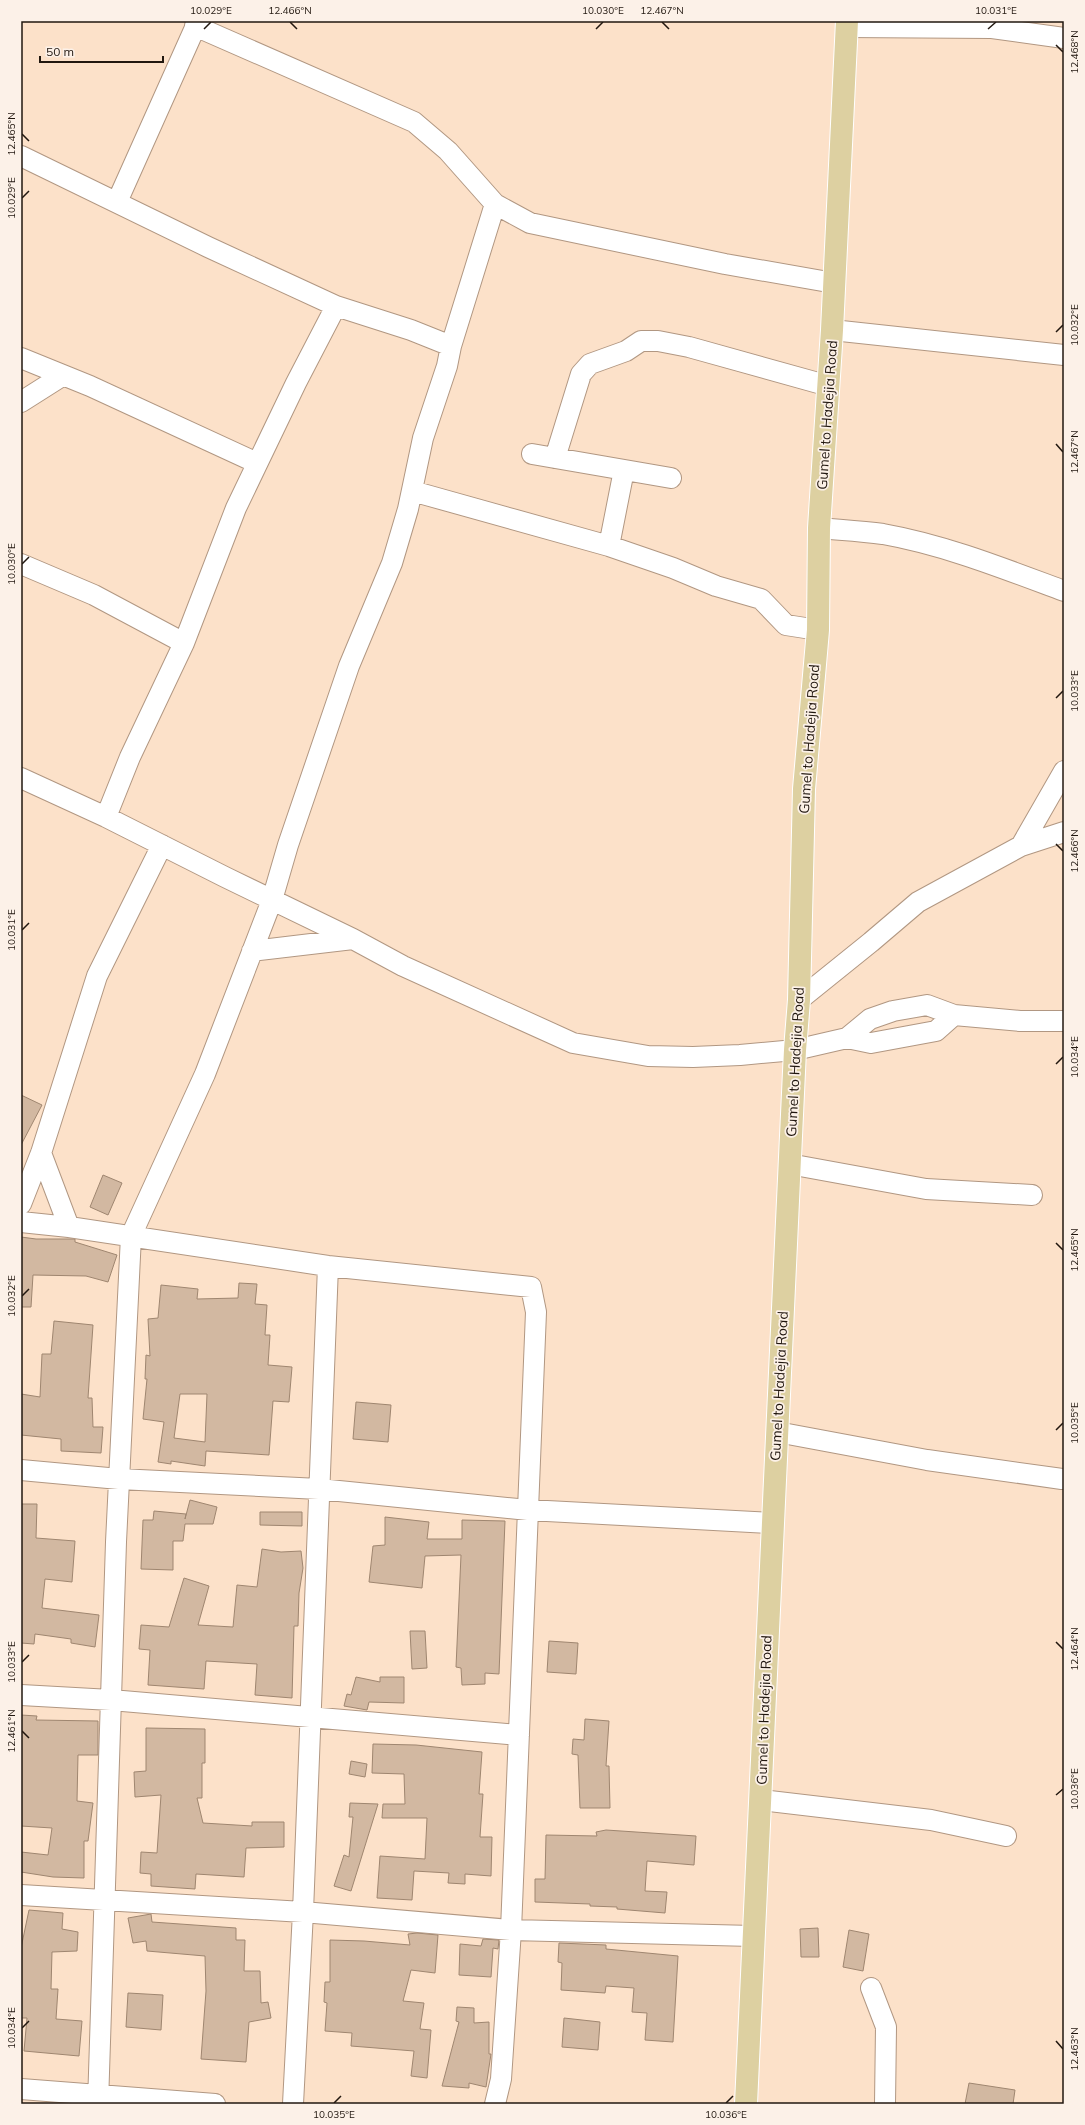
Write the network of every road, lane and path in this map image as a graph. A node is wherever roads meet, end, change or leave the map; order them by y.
1 (196, 23) edge
2 (846, 24) edge
3 (1064, 38) edge
4 (21, 156) edge
5 (117, 202) junction
6 (495, 204) junction
7 (834, 283) junction
8 (336, 306) junction
9 (832, 330) junction
10 (451, 346) junction
11 (1064, 355) edge
12 (21, 358) edge
13 (62, 376) junction
14 (829, 386) junction
15 (21, 402) edge
16 (532, 454) dead end
17 (555, 458) junction
18 (257, 463) junction
19 (624, 470) junction
20 (671, 478) dead end
21 (412, 491) junction
22 (819, 528) junction
23 (609, 546) junction
24 (21, 564) edge
25 (1064, 591) edge
26 (818, 630) junction
27 (184, 643) junction
28 (1064, 771) edge
29 (21, 778) edge
30 (106, 817) junction
31 (1064, 832) edge
32 (162, 845) junction
33 (1021, 846) junction
34 (272, 900) junction
35 (353, 939) junction
36 (252, 951) junction
37 (799, 1000) junction
38 (954, 1015) junction
39 (1064, 1021) edge
40 (847, 1038) junction
41 (794, 1050) junction
42 (41, 1154) junction
43 (789, 1164) junction
44 (1032, 1195) dead end
45 (21, 1204) edge
46 (21, 1222) edge
47 (69, 1227) junction
48 (131, 1236) junction
49 (328, 1266) junction
50 (777, 1432) junction
51 (21, 1470) edge
52 (1062, 1479) dead end
53 (119, 1480) junction
54 (319, 1489) junction
55 (528, 1510) junction
56 (771, 1523) junction
57 (21, 1695) edge
58 (111, 1700) junction
59 (310, 1717) junction
60 (518, 1735) junction
61 (761, 1800) junction
62 (1006, 1836) dead end
63 (21, 1895) edge
64 (105, 1900) junction
65 (303, 1912) junction
66 (511, 1930) junction
67 (753, 1936) junction
68 (871, 1988) dead end
69 (21, 2089) edge
70 (98, 2099) edge
71 (215, 2104) edge
72 (293, 2104) edge
73 (495, 2104) edge
74 (746, 2104) edge
75 (885, 2104) edge

1 - 5 street
1 - 6 street
2 - 3 street
2 - 7 main road, Gumel to Hadejia Road
4 - 5 street
5 - 8 street
6 - 7 street
6 - 10 street
7 - 9 main road, Gumel to Hadejia Road
8 - 10 street
8 - 18 street
9 - 11 street
9 - 14 main road, Gumel to Hadejia Road
10 - 21 street
12 - 13 street
13 - 15 street
13 - 18 street
14 - 17 street
14 - 22 main road, Gumel to Hadejia Road
16 - 17 street
17 - 19 street
18 - 27 street
19 - 20 street
19 - 23 street
21 - 23 street
21 - 34 street
22 - 25 street
22 - 26 main road, Gumel to Hadejia Road
23 - 26 street
24 - 27 street
26 - 37 main road, Gumel to Hadejia Road
27 - 30 street
28 - 33 street
29 - 30 street
30 - 32 street
31 - 33 street
32 - 34 street
32 - 42 street
33 - 37 street
34 - 35 street
34 - 36 street
35 - 36 street
35 - 41 street
36 - 48 street
37 - 41 main road, Gumel to Hadejia Road
38 - 39 street
38 - 40 street
38 - 40 street
40 - 41 street
41 - 43 main road, Gumel to Hadejia Road
42 - 45 street
42 - 47 street
43 - 44 street
43 - 50 main road, Gumel to Hadejia Road
46 - 47 street
47 - 48 street
48 - 49 street
48 - 53 street
49 - 54 street
49 - 55 street
50 - 52 street
50 - 56 main road, Gumel to Hadejia Road
51 - 53 street
53 - 54 street
53 - 58 street
54 - 55 street
54 - 59 street
55 - 56 street
55 - 60 street
56 - 61 main road, Gumel to Hadejia Road
57 - 58 street
58 - 59 street
58 - 64 street
59 - 60 street
59 - 65 street
60 - 66 street
61 - 62 street
61 - 67 main road, Gumel to Hadejia Road
63 - 64 street
64 - 65 street
64 - 70 street
65 - 66 street
65 - 72 street
66 - 67 street
66 - 73 street
67 - 74 main road, Gumel to Hadejia Road
68 - 75 street
69 - 70 street
70 - 71 street

